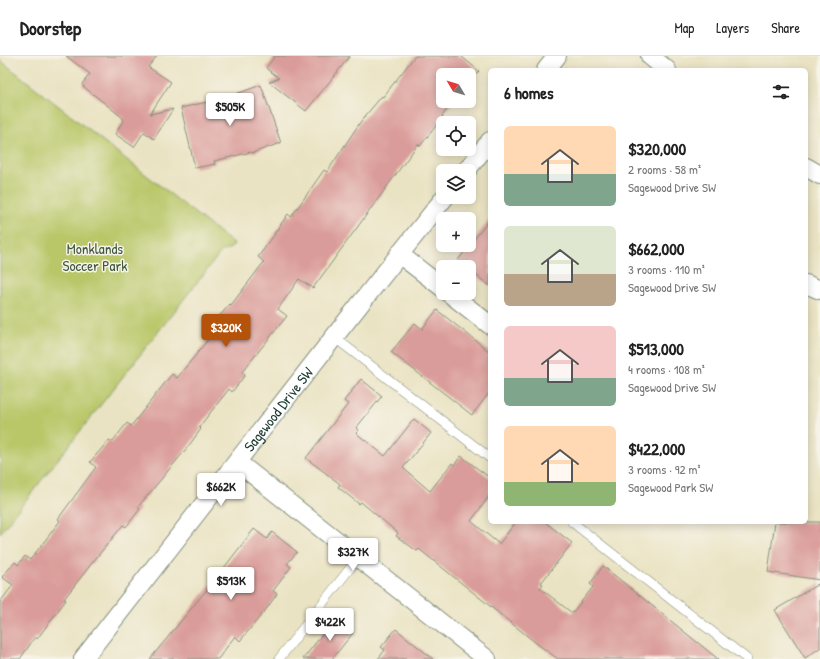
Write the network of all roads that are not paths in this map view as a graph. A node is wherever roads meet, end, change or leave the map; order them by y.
1 (558, 56) edge
2 (650, 56) edge
3 (548, 68) edge
4 (665, 68) edge
5 (488, 144) edge
6 (472, 164) edge
7 (808, 168) edge
8 (820, 175) edge
9 (439, 204) edge
10 (399, 254) junction
11 (436, 283) edge
12 (808, 285) edge
13 (820, 290) edge
14 (458, 300) edge
15 (488, 322) edge
16 (334, 337) junction
17 (488, 456) edge
18 (237, 462) junction
19 (575, 524) edge
20 (358, 558) junction
21 (485, 658) edge
22 (83, 659) edge
23 (279, 659) edge
24 (747, 659) edge

1 - 3 street
2 - 4 street
5 - 6 street
7 - 8 street
9 - 10 street, Sagewood Drive SW
10 - 11 street
10 - 16 street, Sagewood Drive SW
12 - 13 street
14 - 15 street
16 - 17 lane
16 - 18 street, Sagewood Drive SW
18 - 20 street
18 - 22 street, Sagewood Drive SW
19 - 24 lane
20 - 21 street
20 - 23 lane

